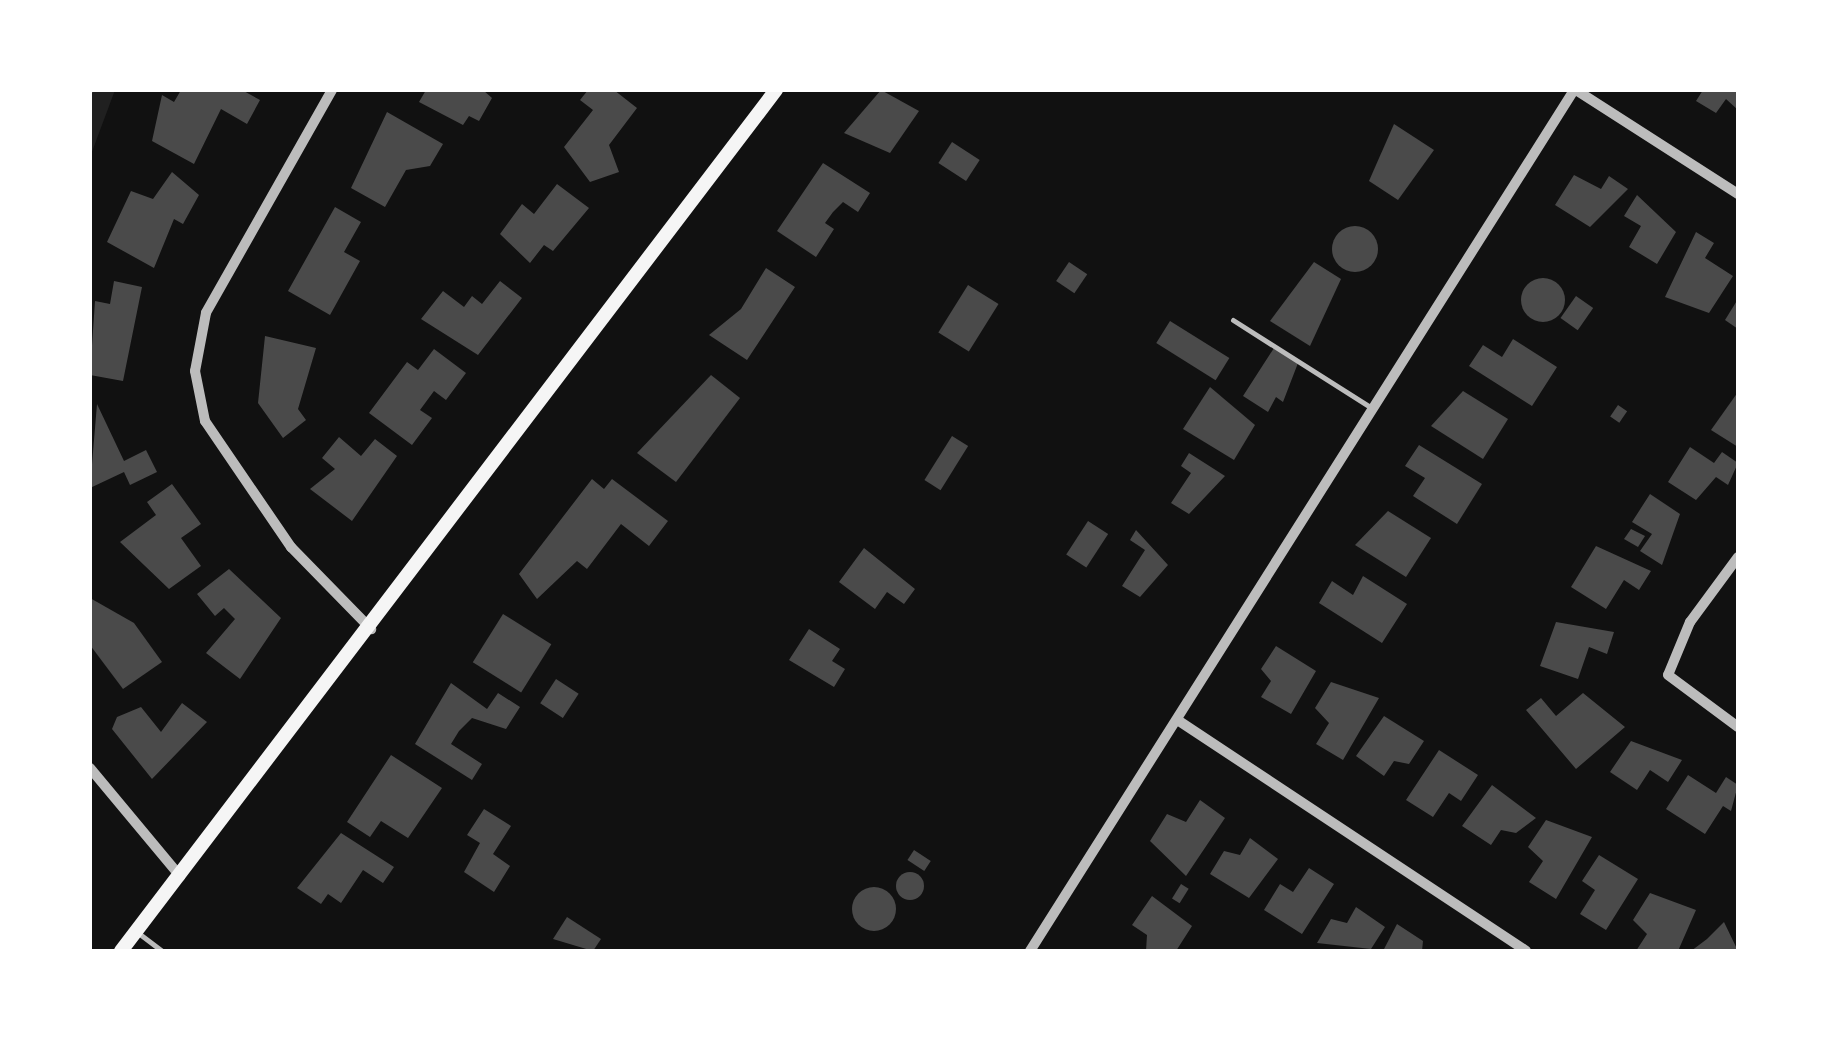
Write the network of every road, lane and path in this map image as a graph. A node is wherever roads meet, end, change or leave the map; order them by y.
1 (332, 90) edge
2 (776, 90) edge
3 (1575, 90) edge
4 (1738, 194) edge
5 (1232, 320) dead end
6 (1374, 409) junction
7 (1738, 557) edge
8 (371, 629) junction
9 (1178, 722) junction
10 (1738, 727) edge
11 (90, 768) edge
12 (180, 876) junction
13 (136, 932) junction
14 (121, 951) edge
15 (162, 951) edge
16 (1030, 951) edge
17 (1526, 951) edge

1 - 8 street
2 - 8 main road
3 - 4 street
3 - 6 street
5 - 6 lane
6 - 9 street
7 - 10 street
8 - 12 main road
9 - 16 street
9 - 17 street
11 - 12 street
12 - 13 main road
13 - 14 main road
13 - 15 lane

